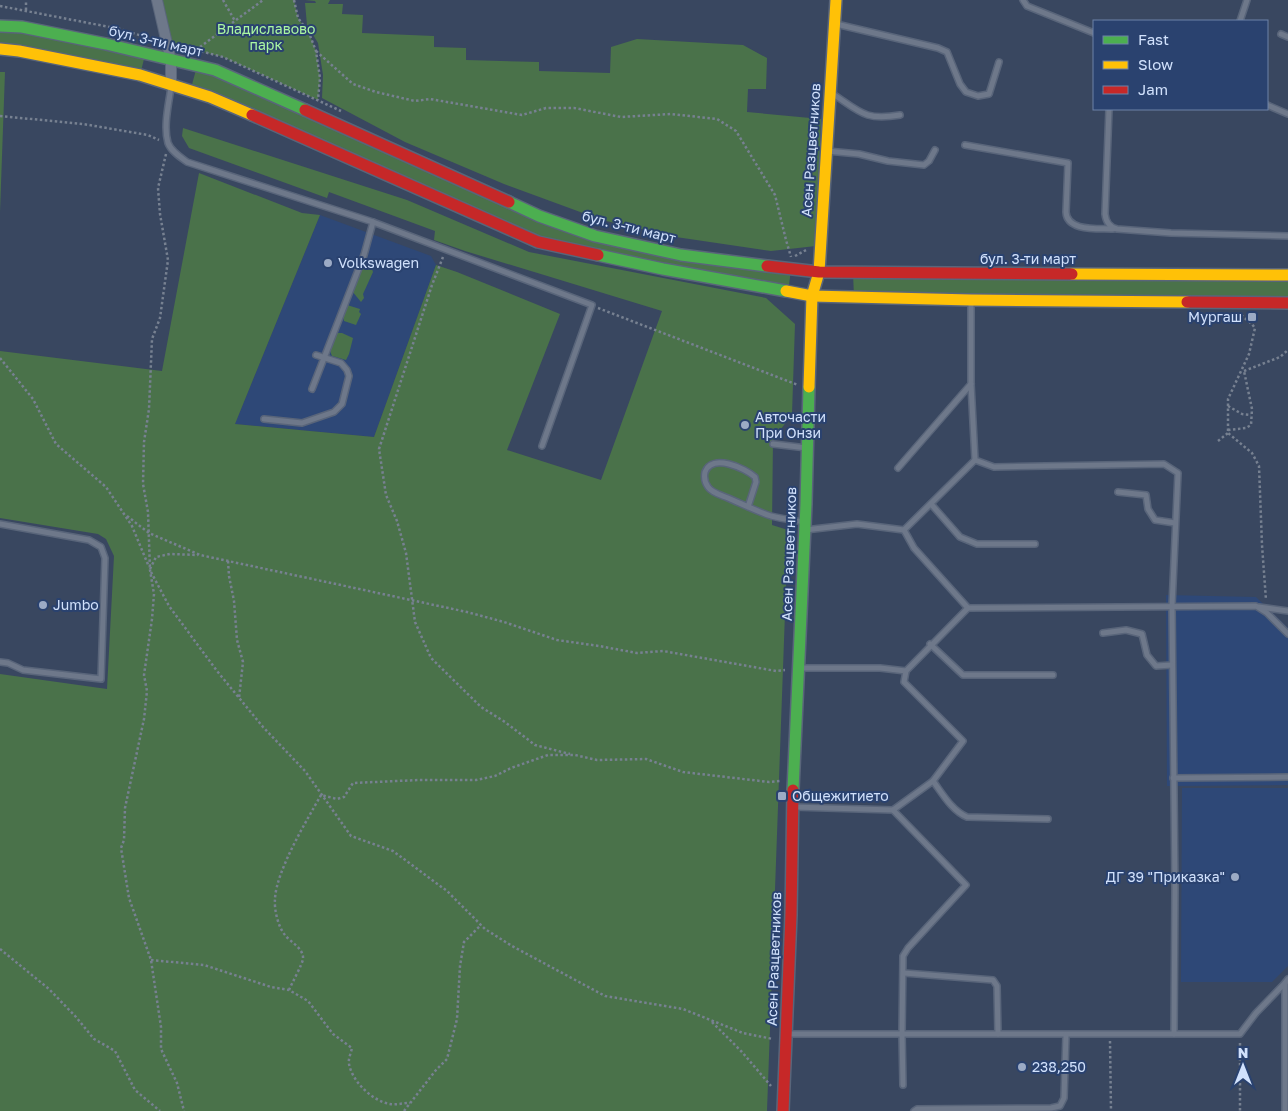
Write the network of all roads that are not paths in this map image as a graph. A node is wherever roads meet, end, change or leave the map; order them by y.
1 (156, 0) edge
2 (836, 0) edge
3 (1023, 0) edge
4 (1248, 0) edge
5 (1240, 20) edge
6 (835, 24) junction
7 (0, 26) edge
8 (1093, 33) edge
9 (1281, 34) dead end
10 (1288, 36) edge
11 (0, 49) edge
12 (171, 61) junction
13 (998, 62) dead end
14 (171, 86) junction
15 (830, 92) junction
16 (1268, 105) edge
17 (1109, 110) edge
18 (1288, 114) edge
19 (900, 115) dead end
20 (965, 145) dead end
21 (935, 150) dead end
22 (826, 151) junction
23 (373, 222) junction
24 (1117, 229) junction
25 (1288, 236) edge
26 (819, 272) junction
27 (1288, 275) edge
28 (812, 296) junction
29 (971, 300) junction
30 (1288, 303) edge
31 (316, 355) dead end
32 (324, 357) junction
33 (972, 384) junction
34 (312, 389) dead end
35 (264, 419) dead end
36 (773, 444) dead end
37 (542, 446) dead end
38 (808, 448) junction
39 (975, 460) junction
40 (898, 468) dead end
41 (1118, 492) dead end
42 (931, 504) junction
43 (748, 507) junction
44 (1175, 523) junction
45 (0, 524) edge
46 (805, 526) junction
47 (904, 530) junction
48 (1035, 544) dead end
49 (1172, 606) junction
50 (1258, 607) junction
51 (968, 608) junction
52 (1288, 611) edge
53 (1102, 633) dead end
54 (1288, 634) edge
55 (930, 644) junction
56 (0, 662) edge
57 (1172, 665) junction
58 (799, 668) junction
59 (906, 671) junction
60 (1053, 675) dead end
61 (1288, 777) edge
62 (1173, 778) junction
63 (933, 781) junction
64 (793, 806) junction
65 (893, 810) junction
66 (1048, 819) dead end
67 (904, 973) junction
68 (1286, 981) edge
69 (902, 1034) junction
70 (998, 1034) junction
71 (1174, 1034) junction
72 (1066, 1035) junction
73 (787, 1038) junction
74 (903, 1084) dead end
75 (784, 1107) edge
76 (914, 1111) edge
77 (1285, 1111) edge

1 - 12 street
2 - 6 street, Асен Разцветников
3 - 8 lane
4 - 5 lane
6 - 13 lane
6 - 15 street, Асен Разцветников
7 - 12 street, бул. 3-ти март
9 - 10 lane
11 - 14 street
12 - 14 street
12 - 26 street, бул. 3-ти март
14 - 23 lane
14 - 28 street
15 - 19 lane
15 - 22 street, Асен Разцветников
16 - 18 lane
17 - 24 lane
20 - 24 lane
21 - 22 lane
22 - 26 street, Асен Разцветников
23 - 32 lane
23 - 37 lane
24 - 25 lane
26 - 27 street, бул. 3-ти март
26 - 28 street, Асен Разцветников
28 - 29 street
28 - 38 street, Асен Разцветников
29 - 30 street
29 - 33 lane
31 - 32 lane
32 - 34 lane
32 - 35 lane
33 - 39 lane
33 - 40 lane
36 - 38 lane
38 - 46 street, Асен Разцветников
39 - 42 lane
39 - 44 lane
41 - 44 lane
42 - 47 lane
42 - 48 lane
43 - 43 lane
43 - 46 lane
44 - 49 lane
45 - 56 lane
46 - 47 lane
46 - 58 street, Асен Разцветников
47 - 51 lane
49 - 50 lane
49 - 51 lane
49 - 57 lane
50 - 52 lane
50 - 54 lane
51 - 55 lane
53 - 57 lane
55 - 59 lane
55 - 60 lane
57 - 62 lane
58 - 59 lane
58 - 64 street, Асен Разцветников
59 - 63 lane
61 - 62 lane
62 - 71 lane
63 - 65 lane
63 - 66 lane
64 - 65 lane
64 - 73 street, Асен Разцветников
65 - 67 lane
67 - 69 lane
67 - 70 lane
68 - 71 lane
68 - 77 lane
69 - 70 lane
69 - 73 lane
69 - 74 lane
70 - 72 lane
71 - 72 lane
72 - 76 lane
73 - 75 street, Асен Разцветников

